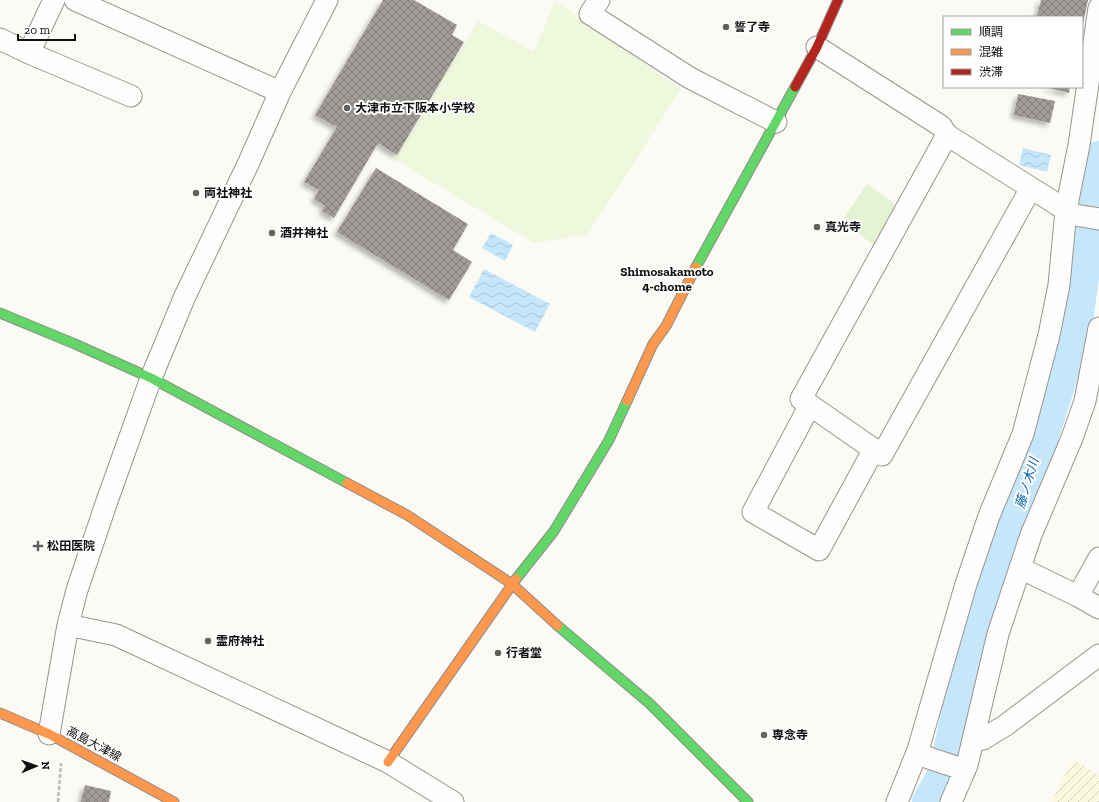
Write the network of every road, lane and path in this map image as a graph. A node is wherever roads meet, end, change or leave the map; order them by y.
1 (54, 0) edge
2 (75, 0) edge
3 (327, 0) edge
4 (599, 0) edge
5 (838, 0) edge
6 (1099, 8) edge
7 (0, 38) edge
8 (817, 47) junction
9 (29, 53) junction
10 (280, 92) junction
11 (131, 96) dead end
12 (776, 122) junction
13 (947, 135) junction
14 (1031, 188) junction
15 (1070, 213) junction
16 (1099, 219) edge
17 (0, 313) edge
18 (1099, 328) edge
19 (151, 378) junction
20 (810, 406) junction
21 (874, 449) junction
22 (1099, 558) edge
23 (1020, 568) junction
24 (512, 584) junction
25 (1078, 596) junction
26 (1099, 608) edge
27 (68, 625) junction
28 (1099, 655) edge
29 (0, 712) edge
30 (55, 737) junction
31 (973, 741) junction
32 (917, 754) junction
33 (388, 762) junction
34 (965, 770) junction
35 (58, 802) edge
36 (174, 802) edge
37 (453, 802) edge
38 (748, 802) edge
39 (897, 802) edge
40 (951, 802) edge

1 - 9 street
2 - 10 street
3 - 10 street
4 - 12 street
5 - 8 street
6 - 15 street
7 - 9 street
8 - 12 street
8 - 13 street
9 - 11 street
10 - 19 street
12 - 24 street
13 - 14 street
13 - 20 street
14 - 15 street
14 - 21 street
15 - 16 street
15 - 32 street
17 - 19 street
18 - 23 street
19 - 24 street
19 - 27 street
20 - 21 street
20 - 21 street
22 - 25 street
23 - 25 street
23 - 31 street
24 - 33 street
24 - 38 street
25 - 26 street
27 - 30 street
27 - 33 street
28 - 31 street
29 - 30 street, 高島大津線
30 - 35 path
30 - 36 street, 高島大津線
31 - 34 street
32 - 34 street
32 - 39 street
33 - 37 street
34 - 40 street

